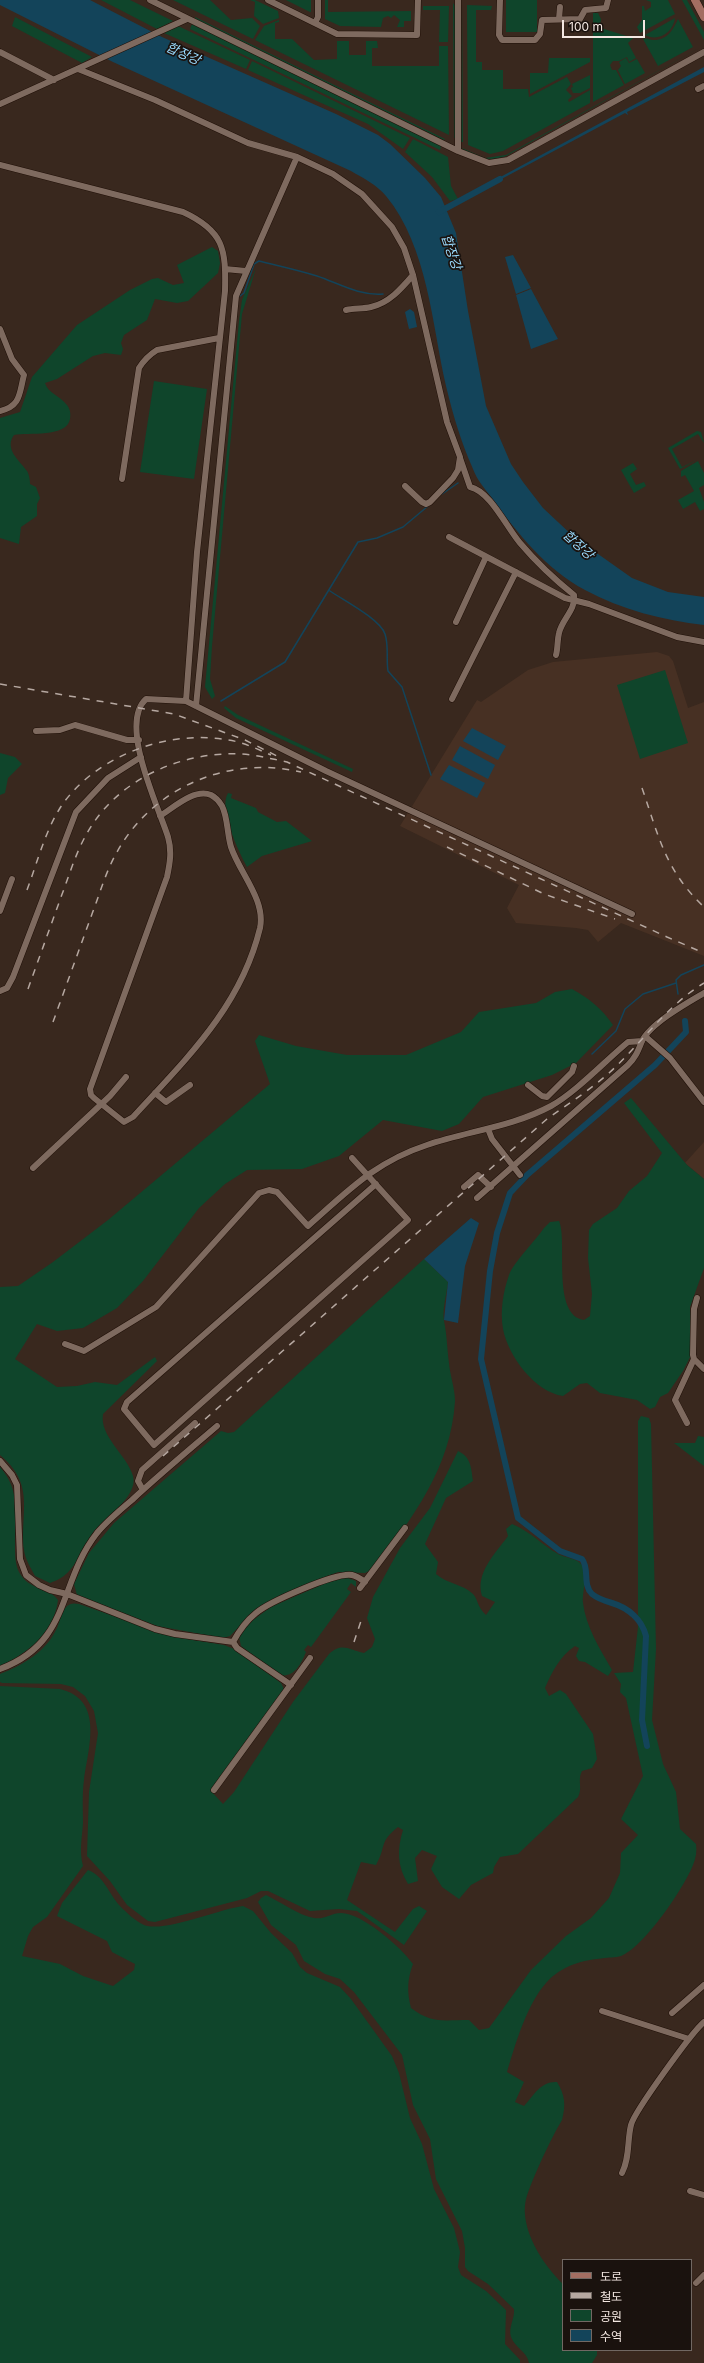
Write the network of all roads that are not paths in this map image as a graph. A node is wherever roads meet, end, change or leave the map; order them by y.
1 (150, 0) edge
2 (268, 0) edge
3 (318, 0) edge
4 (418, 0) edge
5 (458, 0) edge
6 (500, 0) edge
7 (608, 0) edge
8 (695, 0) edge
9 (560, 7) dead end
10 (704, 17) edge
11 (187, 19) junction
12 (559, 19) junction
13 (315, 23) junction
14 (0, 52) edge
15 (704, 52) edge
16 (78, 69) junction
17 (54, 80) junction
18 (0, 104) edge
19 (458, 151) junction
20 (297, 156) junction
21 (0, 165) edge
22 (225, 269) junction
23 (246, 271) junction
24 (413, 275) junction
25 (346, 310) dead end
26 (0, 329) edge
27 (219, 338) junction
28 (0, 412) edge
29 (460, 457) junction
30 (122, 479) dead end
31 (405, 486) dead end
32 (449, 537) dead end
33 (486, 557) junction
34 (516, 572) junction
35 (575, 602) junction
36 (456, 622) dead end
37 (704, 642) edge
38 (556, 655) dead end
39 (452, 699) dead end
40 (186, 701) junction
41 (196, 706) junction
42 (36, 731) dead end
43 (139, 740) junction
44 (141, 757) junction
45 (160, 816) junction
46 (12, 879) dead end
47 (0, 911) edge
48 (632, 914) dead end
49 (0, 991) edge
50 (704, 993) edge
51 (644, 1039) junction
52 (574, 1066) dead end
53 (126, 1077) dead end
54 (190, 1085) dead end
55 (528, 1085) dead end
56 (155, 1093) junction
57 (546, 1097) junction
58 (704, 1102) edge
59 (101, 1104) junction
60 (551, 1106) junction
61 (488, 1130) junction
62 (352, 1158) dead end
63 (514, 1166) junction
64 (33, 1168) dead end
65 (367, 1174) junction
66 (520, 1175) dead end
67 (376, 1184) junction
68 (464, 1186) dead end
69 (490, 1187) junction
70 (477, 1198) dead end
71 (337, 1200) junction
72 (346, 1210) junction
73 (308, 1226) junction
74 (317, 1236) junction
75 (697, 1298) dead end
76 (65, 1344) dead end
77 (694, 1359) junction
78 (704, 1369) edge
79 (195, 1423) dead end
80 (687, 1423) dead end
81 (217, 1426) dead end
82 (0, 1461) edge
83 (143, 1490) junction
84 (405, 1528) dead end
85 (366, 1582) junction
86 (360, 1588) dead end
87 (67, 1594) junction
88 (233, 1642) junction
89 (310, 1658) dead end
90 (0, 1669) edge
91 (291, 1685) junction
92 (214, 1790) dead end
93 (704, 1985) edge
94 (602, 2011) dead end
95 (672, 2013) dead end
96 (704, 2022) edge
97 (689, 2039) junction
98 (622, 2173) dead end
99 (690, 2191) dead end
100 (704, 2195) edge
101 (704, 2275) edge
102 (696, 2283) dead end

1 - 11 street
2 - 13 street
3 - 13 street
4 - 13 street
5 - 19 street
6 - 12 street
7 - 12 street
8 - 10 main road
9 - 12 street
11 - 16 street
11 - 19 street
14 - 17 street
15 - 19 street
16 - 17 street
16 - 20 street
17 - 18 street
20 - 23 street
20 - 24 street
21 - 22 street
22 - 23 street
22 - 27 street
23 - 41 street
24 - 25 street
24 - 29 street
26 - 28 street
27 - 30 street
27 - 40 street
29 - 31 street
29 - 35 street
32 - 33 street
33 - 34 street
33 - 36 street
34 - 35 street
34 - 39 street
35 - 37 street
35 - 38 street
40 - 41 street
40 - 43 street
41 - 48 street
42 - 43 street
43 - 44 street
44 - 45 street
44 - 49 street
45 - 56 street
45 - 59 street
46 - 47 street
50 - 51 street
51 - 58 street
51 - 60 street
51 - 63 street
52 - 57 street
53 - 59 street
54 - 56 street
55 - 57 street
56 - 59 street
57 - 60 street
59 - 64 street
60 - 61 street
61 - 63 street
61 - 65 street
62 - 65 street
63 - 66 street
63 - 69 street
65 - 67 street
65 - 71 street
67 - 72 street
67 - 74 street
68 - 69 street
69 - 70 street
71 - 72 street
71 - 73 street
72 - 74 street
73 - 74 street
73 - 76 street
75 - 77 street
77 - 78 street
77 - 80 street
79 - 83 street
81 - 83 street
82 - 87 street
83 - 87 street
84 - 85 street
85 - 86 street
85 - 88 street
87 - 88 street
87 - 90 street
88 - 91 street
89 - 91 street
91 - 92 street
93 - 95 street
94 - 97 street
96 - 97 street
97 - 98 street
99 - 100 street
101 - 102 street

